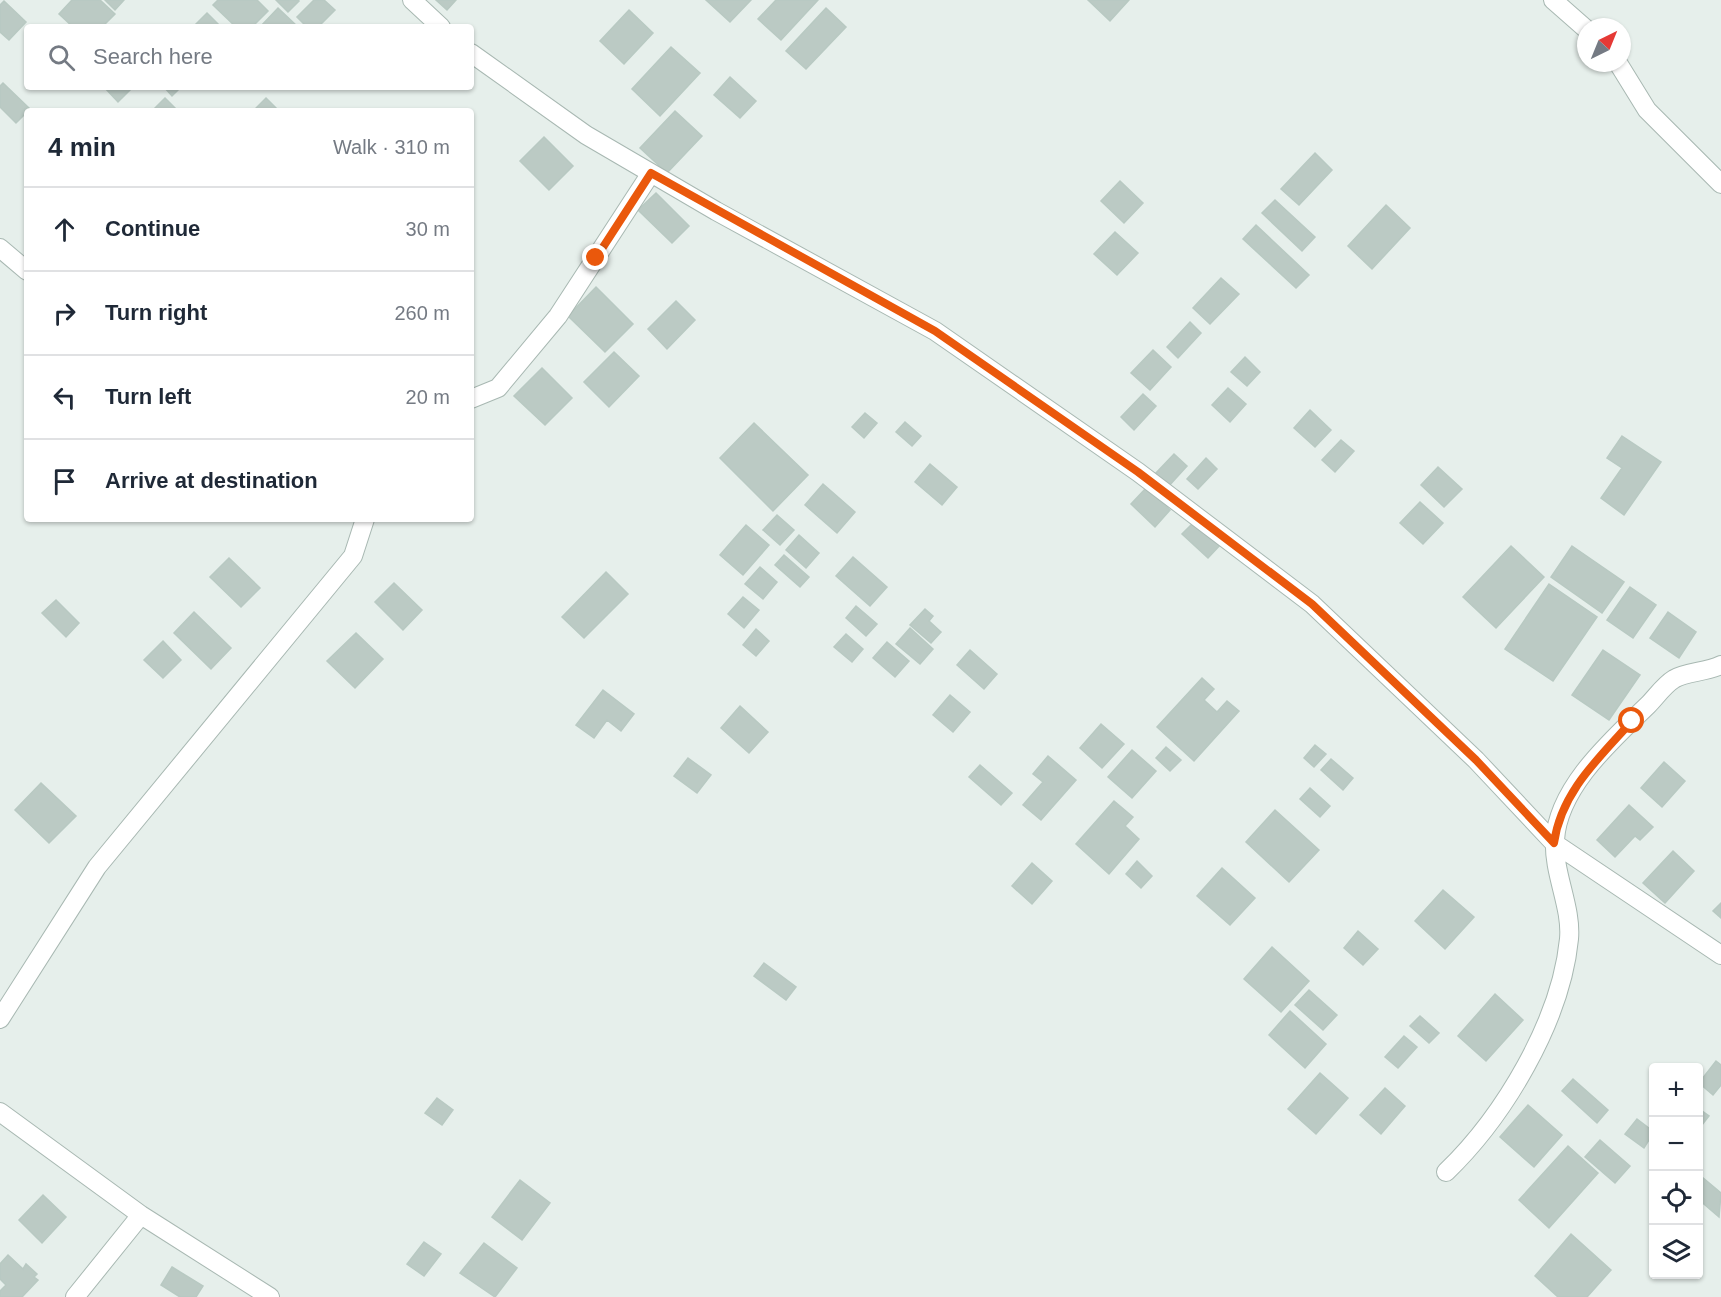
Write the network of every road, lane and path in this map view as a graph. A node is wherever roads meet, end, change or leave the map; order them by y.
1 (412, 0) edge
2 (1553, 0) edge
3 (1577, 21) edge
4 (438, 24) edge
5 (474, 55) edge
6 (1624, 72) edge
7 (651, 173) junction
8 (1721, 184) edge
9 (0, 248) edge
10 (24, 269) edge
11 (474, 398) edge
12 (364, 522) edge
13 (1721, 664) edge
14 (1554, 843) junction
15 (1721, 955) edge
16 (0, 1018) edge
17 (0, 1112) edge
18 (1446, 1172) dead end
19 (141, 1215) junction
20 (75, 1297) edge
21 (270, 1297) edge

1 - 4 street
2 - 3 street
5 - 7 street
6 - 8 street
7 - 11 street
7 - 14 street
9 - 10 street
12 - 16 street
13 - 14 street
14 - 15 street
14 - 18 street
17 - 19 street
19 - 20 street
19 - 21 street

